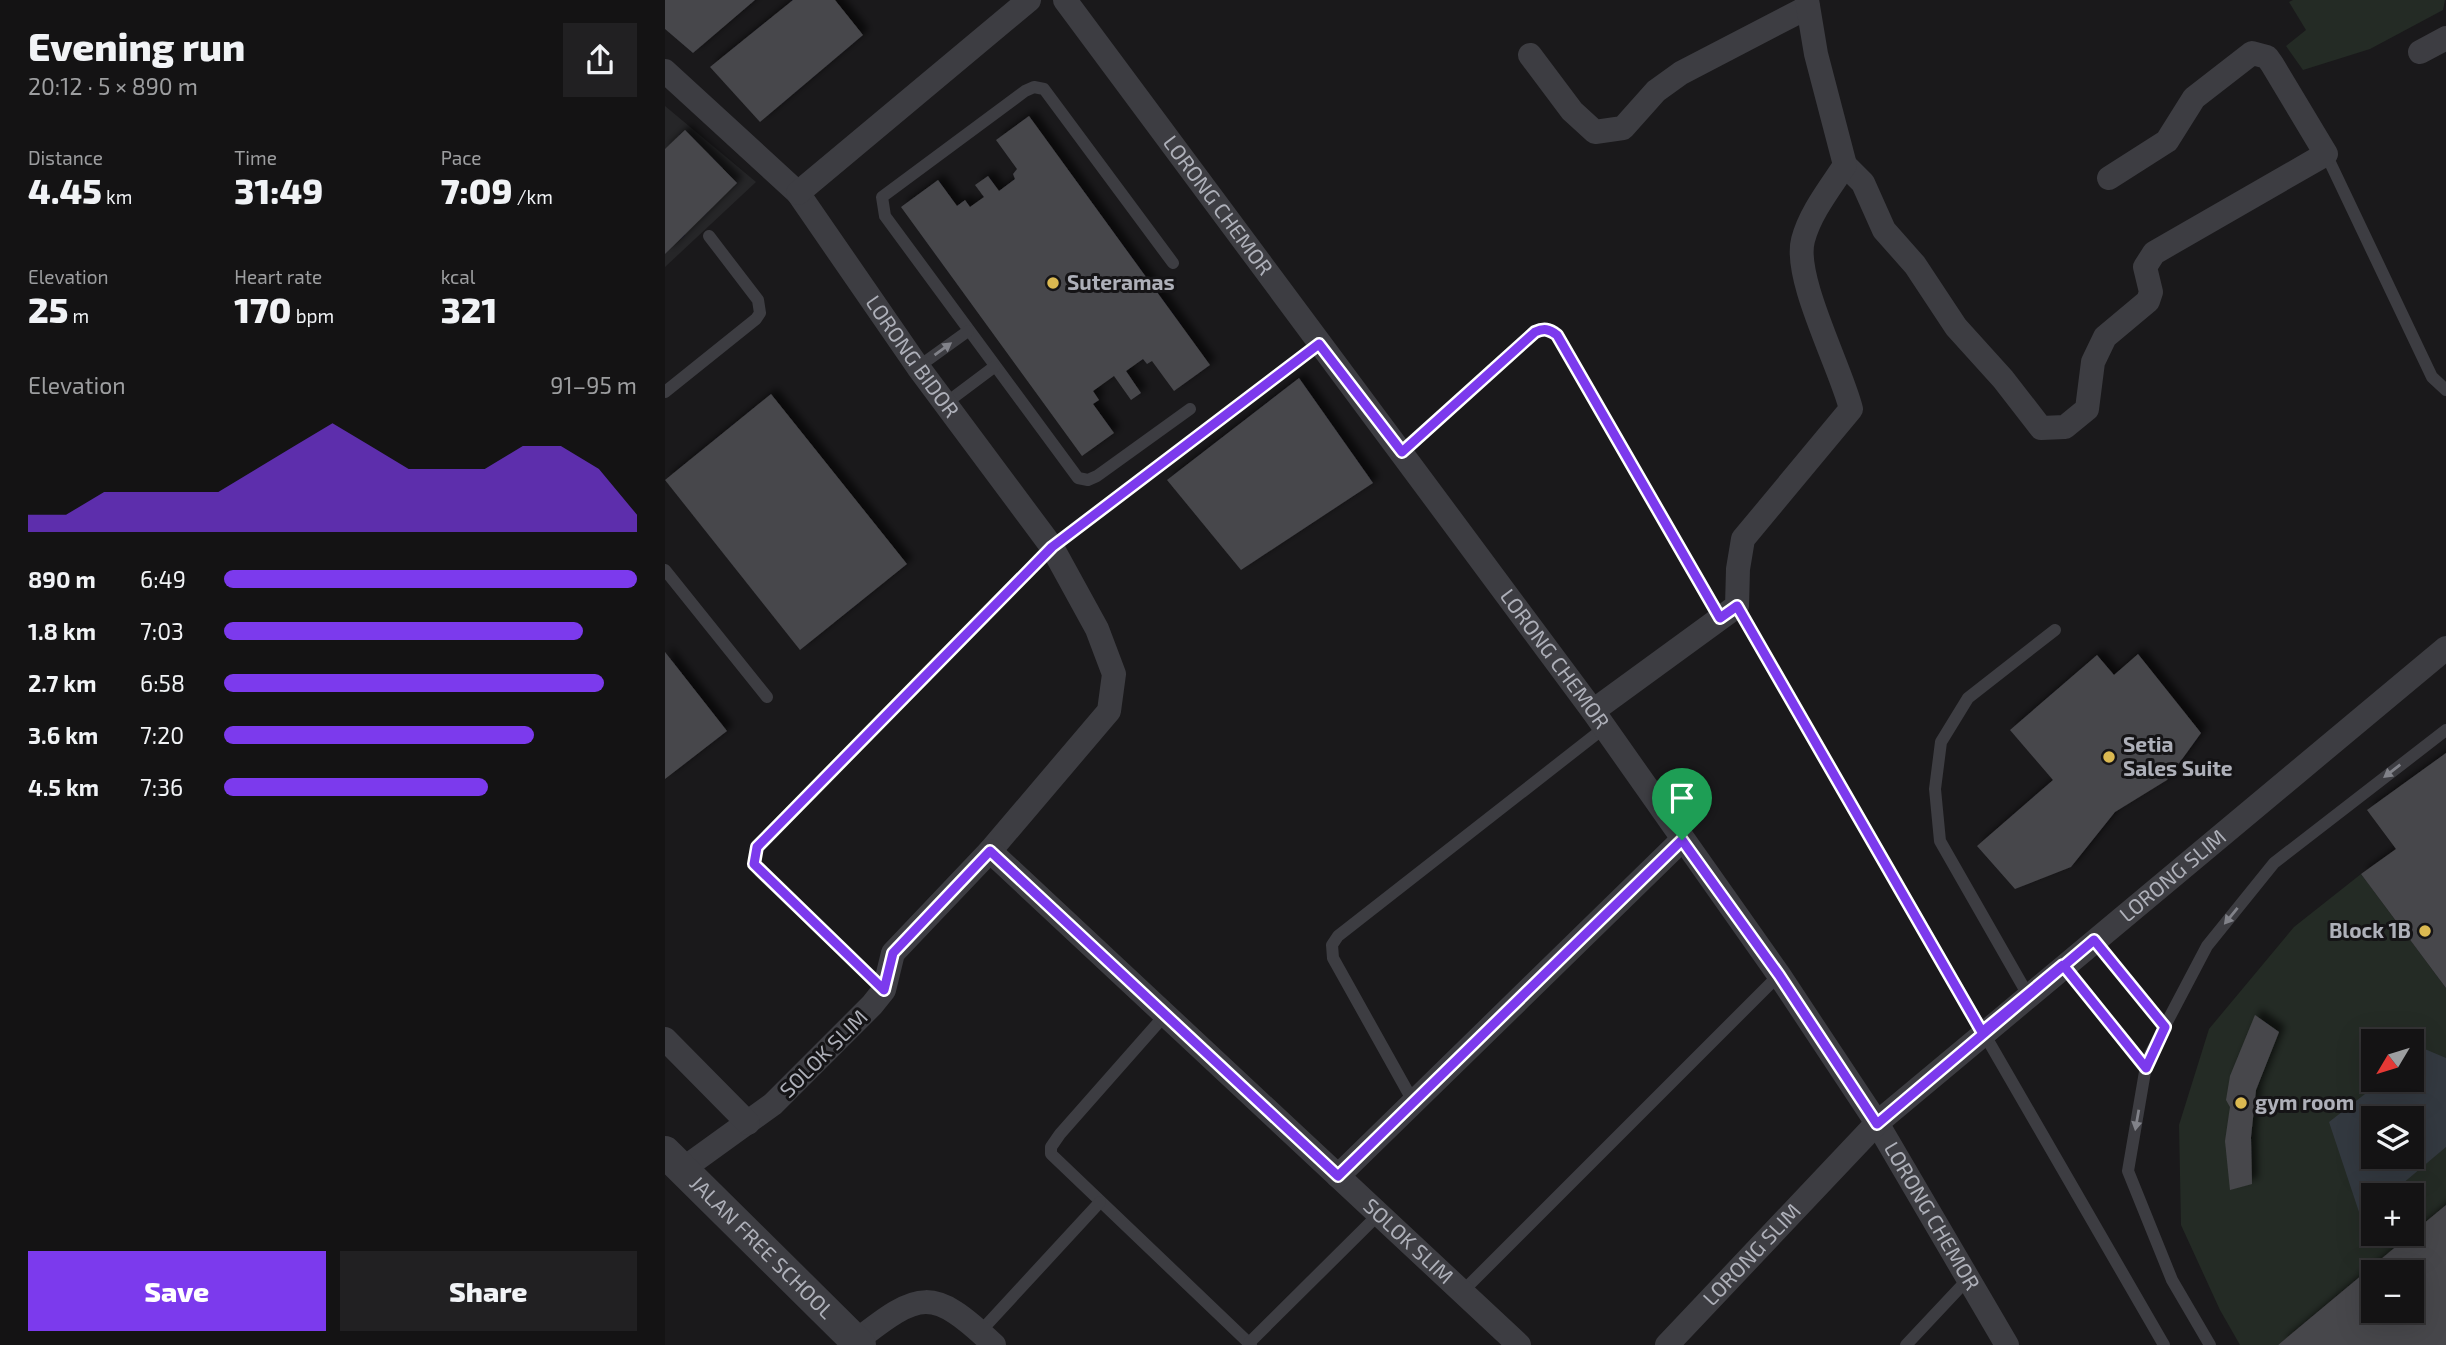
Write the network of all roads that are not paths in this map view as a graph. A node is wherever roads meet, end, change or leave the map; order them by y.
1 (1029, 0) edge
2 (1065, 0) edge
3 (1808, 3) edge
4 (2446, 38) edge
5 (2420, 52) dead end
6 (1530, 55) dead end
7 (665, 71) edge
8 (2326, 154) junction
9 (1845, 165) junction
10 (2109, 178) dead end
11 (798, 193) junction
12 (709, 236) dead end
13 (1173, 263) dead end
14 (968, 331) junction
15 (1319, 344) junction
16 (918, 367) junction
17 (994, 367) junction
18 (2446, 390) edge
19 (665, 392) edge
20 (946, 403) junction
21 (1190, 409) dead end
22 (1402, 452) junction
23 (1052, 547) junction
24 (665, 570) edge
25 (1729, 612) junction
26 (2055, 630) dead end
27 (2446, 648) edge
28 (1114, 674) joint
29 (767, 697) dead end
30 (1598, 719) junction
31 (2446, 730) edge
32 (1682, 840) junction
33 (990, 851) junction
34 (2094, 940) junction
35 (2063, 965) junction
36 (1779, 975) junction
37 (884, 990) junction
38 (2028, 995) junction
39 (1165, 1015) junction
40 (2165, 1027) junction
41 (1982, 1032) junction
42 (665, 1039) edge
43 (2146, 1068) junction
44 (1414, 1102) junction
45 (748, 1123) junction
46 (1877, 1124) junction
47 (674, 1160) edge
48 (1338, 1176) junction
49 (1100, 1202) junction
50 (1379, 1214) junction
51 (1968, 1279) junction
52 (1462, 1292) junction
53 (987, 1339) edge
54 (858, 1343) edge
55 (1250, 1344) edge
56 (1519, 1345) edge
57 (1667, 1345) edge
58 (1906, 1345) edge
59 (2007, 1345) edge
60 (2164, 1345) edge
61 (2210, 1345) edge

1 - 11 street
2 - 15 street, LORONG CHEMOR
3 - 6 street
3 - 9 street
4 - 5 street
7 - 11 street, LORONG BIDOR
8 - 9 street
8 - 10 street
8 - 18 lane
9 - 25 street
11 - 16 street, LORONG BIDOR
12 - 19 lane
13 - 14 lane
16 -> 14 lane
14 - 17 lane
15 - 22 street, LORONG CHEMOR
15 - 23 lane
16 - 20 street, LORONG BIDOR
17 - 20 lane
17 - 21 lane
20 - 23 street, LORONG BIDOR
22 - 25 lane
22 - 30 street, LORONG CHEMOR
23 - 28 street, LORONG BIDOR
23 - 37 lane
24 - 29 lane
25 - 30 street
25 - 41 lane
26 - 38 lane
27 - 34 street, LORONG SLIM
28 - 33 street, SOLOK SLIM
30 - 32 street, LORONG CHEMOR
30 - 44 lane
31 -> 40 lane
32 - 36 street, LORONG CHEMOR
32 - 44 street
33 - 37 street, SOLOK SLIM
33 - 39 street, SOLOK SLIM
34 - 35 street, LORONG SLIM
34 - 40 lane
35 - 38 street, LORONG SLIM
35 - 43 lane
36 - 46 street, LORONG CHEMOR
36 - 52 lane
37 - 45 street, SOLOK SLIM
38 - 41 street, LORONG SLIM
39 - 48 street, SOLOK SLIM
39 - 49 lane
40 - 43 lane
41 - 46 street, LORONG SLIM
41 - 60 lane
42 - 45 street
43 -> 61 lane
44 - 48 street
45 - 47 street, SOLOK SLIM
46 - 51 street, LORONG CHEMOR
46 - 57 street, LORONG SLIM
47 - 54 street, JALAN FREE SCHOOL
48 - 50 street, SOLOK SLIM
49 - 53 lane
49 - 55 lane
50 - 52 street, SOLOK SLIM
50 - 55 lane
51 - 58 lane
51 - 59 street, LORONG CHEMOR
52 - 56 street, SOLOK SLIM
53 - 54 street

